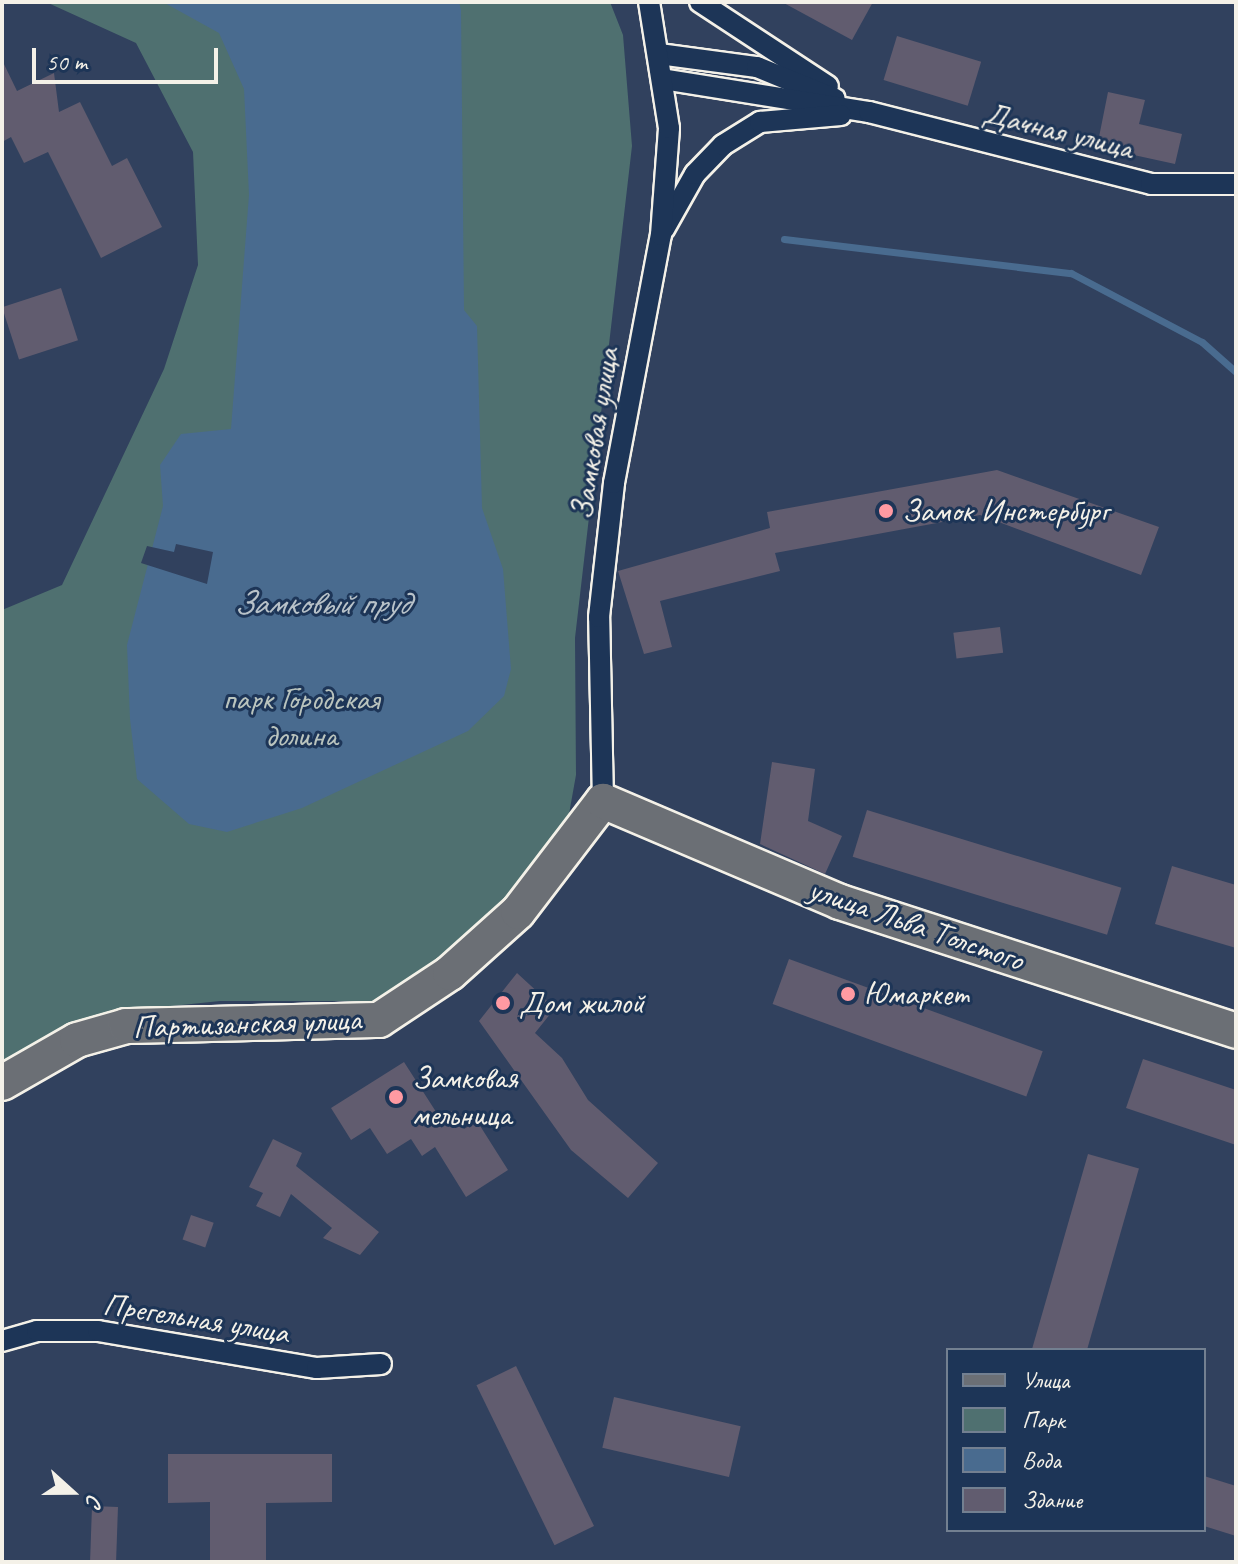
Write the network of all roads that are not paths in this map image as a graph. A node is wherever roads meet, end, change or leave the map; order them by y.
1 (649, 2) edge
2 (700, 2) edge
3 (659, 54) junction
4 (662, 79) junction
5 (869, 112) junction
6 (1236, 184) edge
7 (661, 235) junction
8 (603, 801) junction
9 (1236, 1031) edge
10 (2, 1083) edge
11 (2, 1341) edge
12 (381, 1364) dead end

1 - 3 street
2 - 5 street, Дачная улица
3 - 4 street
3 - 5 street, Дачная улица
4 - 5 street, Дачная улица
4 - 7 street, Замковая улица
5 - 6 street, Дачная улица
5 - 7 street, Дачная улица
7 - 8 street, Замковая улица
8 - 9 main road, улица Льва Толстого
8 - 10 main road, Партизанская улица
11 - 12 street, Прегельная улица

